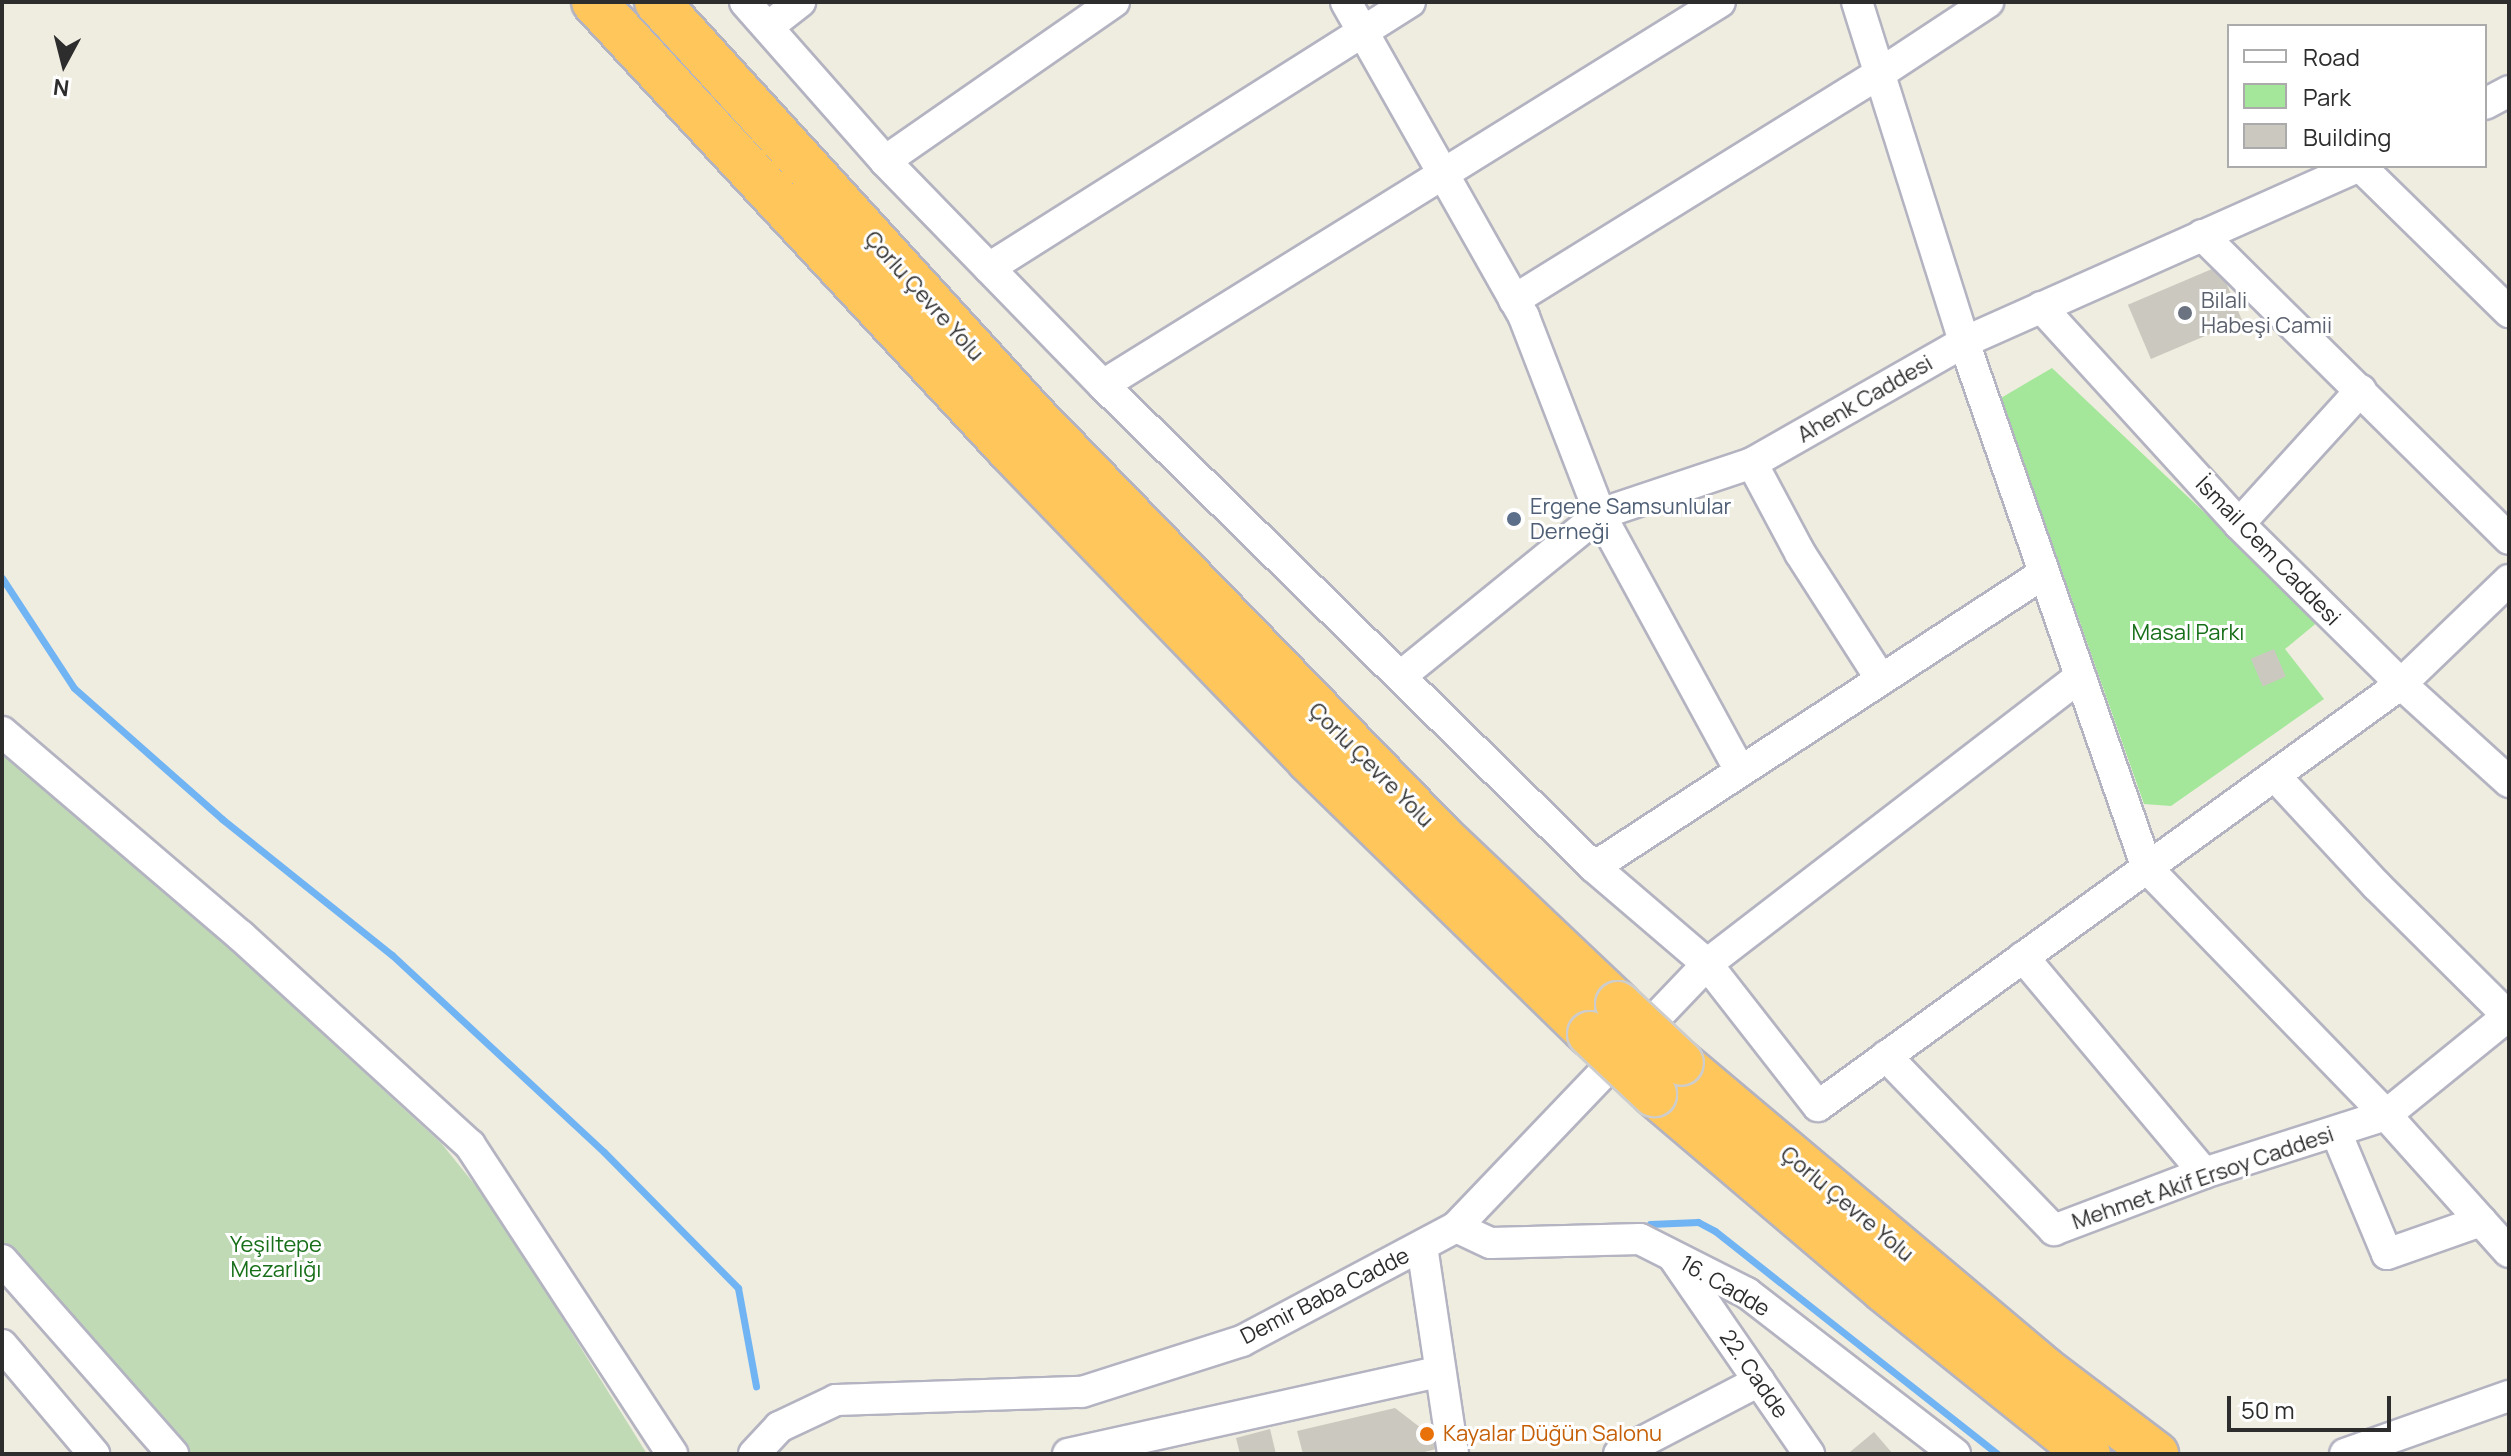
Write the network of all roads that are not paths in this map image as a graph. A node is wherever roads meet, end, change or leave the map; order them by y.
1 (594, 2) edge
2 (657, 2) edge
3 (745, 2) edge
4 (799, 2) edge
5 (1114, 2) edge
6 (1346, 2) edge
7 (1410, 2) edge
8 (1720, 2) edge
9 (1857, 2) edge
10 (1988, 2) edge
11 (768, 27) junction
12 (1362, 32) junction
13 (1879, 74) junction
14 (885, 161) junction
15 (2354, 168) edge
16 (2361, 168) edge
17 (1442, 172) junction
18 (2202, 235) junction
19 (989, 268) junction
20 (1514, 300) junction
21 (2041, 307) junction
22 (2509, 312) edge
23 (1964, 342) junction
24 (1103, 385) junction
25 (2361, 390) junction
26 (1752, 463) junction
27 (1600, 514) junction
28 (2239, 524) junction
29 (2509, 539) edge
30 (2043, 574) junction
31 (2509, 580) edge
32 (1401, 676) junction
33 (2080, 677) junction
34 (1881, 679) junction
35 (2401, 684) junction
36 (2, 732) edge
37 (1740, 771) junction
38 (2275, 776) junction
39 (2509, 782) edge
40 (1594, 867) junction
41 (2147, 868) junction
42 (2023, 957) junction
43 (1707, 964) junction
44 (2509, 1016) edge
45 (1604, 1019) junction
46 (1886, 1056) junction
47 (1668, 1078) junction
48 (2386, 1115) junction
49 (2336, 1132) junction
50 (2204, 1173) junction
51 (2481, 1221) junction
52 (1456, 1227) junction
53 (1422, 1246) junction
54 (2509, 1252) edge
55 (1671, 1254) junction
56 (2, 1260) edge
57 (2, 1345) edge
58 (1439, 1372) junction
59 (1759, 1381) junction
60 (2509, 1396) edge
61 (94, 1454) edge
62 (173, 1454) edge
63 (672, 1454) edge
64 (754, 1454) edge
65 (1068, 1454) edge
66 (1453, 1454) edge
67 (1619, 1454) edge
68 (1809, 1454) edge
69 (1955, 1454) edge
70 (2088, 1454) edge
71 (2156, 1454) edge
72 (2345, 1454) edge

1 - 45 highway, Çorlu Çevre Yolu
2 - 45 highway, Çorlu Çevre Yolu
3 - 11 street
4 - 11 street
5 - 14 street
6 - 12 street
7 - 12 street
8 - 17 street
9 - 13 street
10 - 13 street
11 - 14 street
12 - 17 street
12 - 19 street
13 - 20 street
13 - 23 street
14 - 19 street
15 - 18 street, Ahenk Caddesi
16 - 22 street
17 - 20 street
17 - 24 street
18 - 21 street, Ahenk Caddesi
18 - 25 street
19 - 24 street
20 - 27 street
21 - 23 street, Ahenk Caddesi
21 - 28 street, İsmail Cem Caddesi
23 - 26 street, Ahenk Caddesi
23 - 30 street
24 - 32 street
25 - 28 street
25 - 29 street
26 - 27 street, Ahenk Caddesi
26 - 34 street
27 - 32 street, Ahenk Caddesi
27 - 37 street
28 - 35 street, İsmail Cem Caddesi
30 - 33 street
30 - 34 street
31 - 35 street
32 - 40 street
33 - 41 street
33 - 43 street, Demir Baba Cadde
34 - 37 street
35 - 38 street
35 - 39 street, İsmail Cem Caddesi
36 - 63 street
37 - 40 street
38 - 41 street
38 - 44 street
40 - 43 street
41 - 42 street
41 - 48 street
42 - 46 street
42 - 50 street
43 - 46 street
43 - 52 street, Demir Baba Cadde
44 - 48 street, Mehmet Akif Ersoy Caddesi
45 - 47 highway, Çorlu Çevre Yolu, bridge
46 - 50 street, Mehmet Akif Ersoy Caddesi
47 - 70 highway, Çorlu Çevre Yolu
47 - 71 highway, Çorlu Çevre Yolu
48 - 49 street, Mehmet Akif Ersoy Caddesi
48 - 51 street
49 - 50 street, Mehmet Akif Ersoy Caddesi
49 - 51 street
51 - 54 street
52 - 53 street, Demir Baba Cadde
52 - 55 street, 16. Cadde
53 - 58 street
53 - 64 street, Demir Baba Cadde
55 - 59 street, 22. Cadde
55 - 69 street, 16. Cadde
56 - 62 street
57 - 61 street
58 - 65 street
58 - 66 street
59 - 67 street
59 - 68 street, 22. Cadde
60 - 72 street

